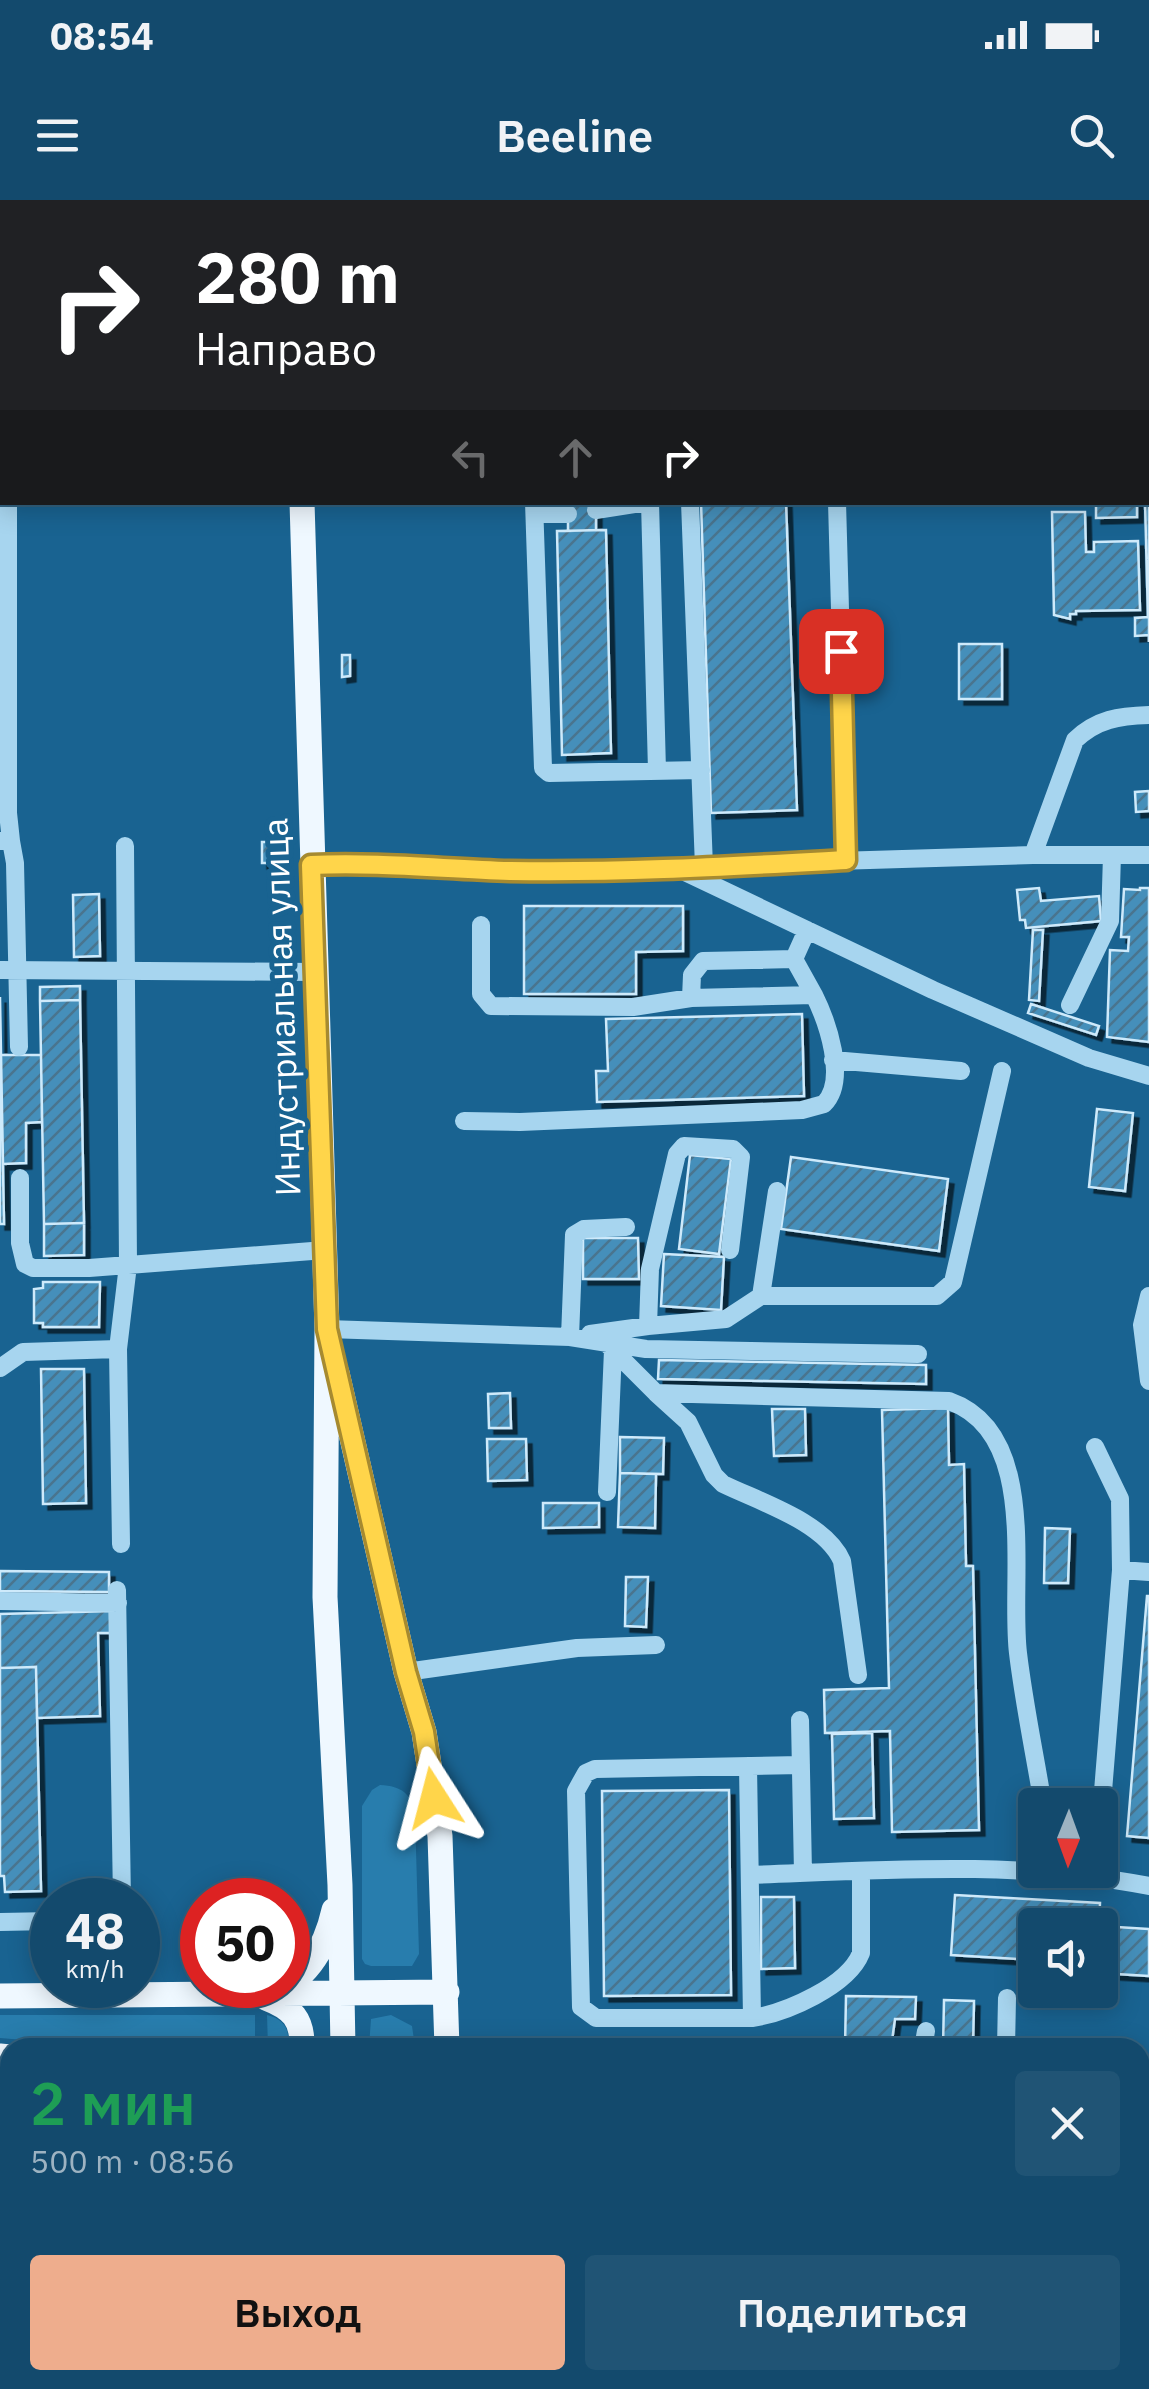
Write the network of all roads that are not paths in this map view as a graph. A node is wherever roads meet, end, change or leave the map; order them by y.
1 (8, 505) edge
2 (302, 505) edge
3 (628, 505) edge
4 (648, 505) edge
5 (690, 505) edge
6 (836, 505) edge
7 (535, 508) edge
8 (596, 510) dead end
9 (568, 514) dead end
10 (1149, 715) edge
11 (700, 770) junction
12 (656, 771) junction
13 (4, 779) edge
14 (6, 841) edge
15 (125, 846) dead end
16 (1034, 855) junction
17 (1112, 855) junction
18 (1149, 855) edge
19 (846, 860) junction
20 (311, 865) junction
21 (704, 867) junction
22 (676, 868) junction
23 (481, 925) dead end
24 (807, 930) junction
25 (794, 959) junction
26 (126, 969) junction
27 (9, 970) edge
28 (315, 972) junction
29 (814, 995) junction
30 (691, 998) junction
31 (1070, 1004) dead end
32 (20, 1047) dead end
33 (833, 1060) junction
34 (961, 1071) dead end
35 (1002, 1071) dead end
36 (1149, 1076) edge
37 (464, 1121) dead end
38 (20, 1178) dead end
39 (777, 1191) dead end
40 (626, 1227) dead end
41 (0, 1244) edge
42 (20, 1244) junction
43 (325, 1250) junction
44 (730, 1250) dead end
45 (128, 1265) junction
46 (762, 1296) junction
47 (1149, 1296) edge
48 (648, 1326) junction
49 (327, 1329) junction
50 (570, 1337) junction
51 (610, 1346) junction
52 (118, 1349) junction
53 (918, 1354) dead end
54 (0, 1368) edge
55 (1149, 1380) edge
56 (656, 1393) junction
57 (1096, 1448) dead end
58 (608, 1492) dead end
59 (121, 1544) dead end
60 (1120, 1570) junction
61 (1149, 1572) edge
62 (0, 1602) edge
63 (656, 1645) dead end
64 (406, 1672) junction
65 (858, 1675) dead end
66 (800, 1720) dead end
67 (801, 1765) junction
68 (748, 1766) junction
69 (1041, 1788) edge
70 (1103, 1788) edge
71 (1018, 1869) edge
72 (862, 1871) junction
73 (804, 1873) junction
74 (750, 1874) junction
75 (122, 1878) edge
76 (1118, 1881) edge
77 (340, 1885) junction
78 (1149, 1886) edge
79 (0, 1922) edge
80 (30, 1922) edge
81 (310, 1964) edge
82 (447, 1992) junction
83 (30, 1995) edge
84 (310, 1995) edge
85 (341, 1995) junction
86 (0, 1996) edge
87 (1008, 1998) dead end
88 (285, 2008) edge
89 (752, 2018) junction
90 (301, 2038) edge
91 (342, 2038) edge
92 (447, 2038) edge
93 (1006, 2038) edge

1 - 13 street
2 - 20 main road, Индустриальная улица
3 - 8 street
4 - 12 street
5 - 11 street
6 - 19 street
7 - 9 street
7 - 12 street
10 - 16 street
11 - 12 street
11 - 21 street
13 - 14 street
14 - 27 street
15 - 26 street
16 - 17 street
16 - 19 street
17 - 18 street
17 - 31 street
19 - 21 street
20 - 22 street
20 - 28 main road, Индустриальная улица
21 - 22 street
22 - 24 street
23 - 30 street
24 - 25 street
24 - 36 street
25 - 29 street
25 - 30 street
26 - 27 street
26 - 28 street
26 - 45 street
27 - 32 street
28 - 43 main road, Индустриальная улица
29 - 30 street
29 - 33 street
33 - 34 street
33 - 37 street
35 - 46 street
38 - 42 street
39 - 46 street
40 - 50 street
41 - 42 street
42 - 45 street
43 - 45 street
43 - 49 main road, Индустриальная улица
44 - 48 street
45 - 52 street
46 - 48 street
47 - 55 street
48 - 50 street
49 - 50 street
49 - 64 main road, Индустриальная улица
49 - 77 main road, Индустриальная улица
50 - 51 street
51 - 53 street
51 - 56 street
51 - 58 street
52 - 54 street
52 - 59 street
56 - 65 street
56 - 69 street
57 - 60 street
60 - 61 street
60 - 70 street
62 - 75 street
63 - 64 street
64 - 82 main road, Индустриальная улица
66 - 67 street
67 - 68 street
67 - 73 street
68 - 74 street
68 - 89 street
71 - 72 street
72 - 73 street
72 - 89 street
73 - 74 street
74 - 89 street
76 - 78 street
77 - 81 main road
77 - 85 main road, Индустриальная улица
79 - 80 street
82 - 85 main road
82 - 92 main road, Индустриальная улица
83 - 86 main road
84 - 85 main road
85 - 91 main road, Индустриальная улица
87 - 93 street
88 - 90 main road

